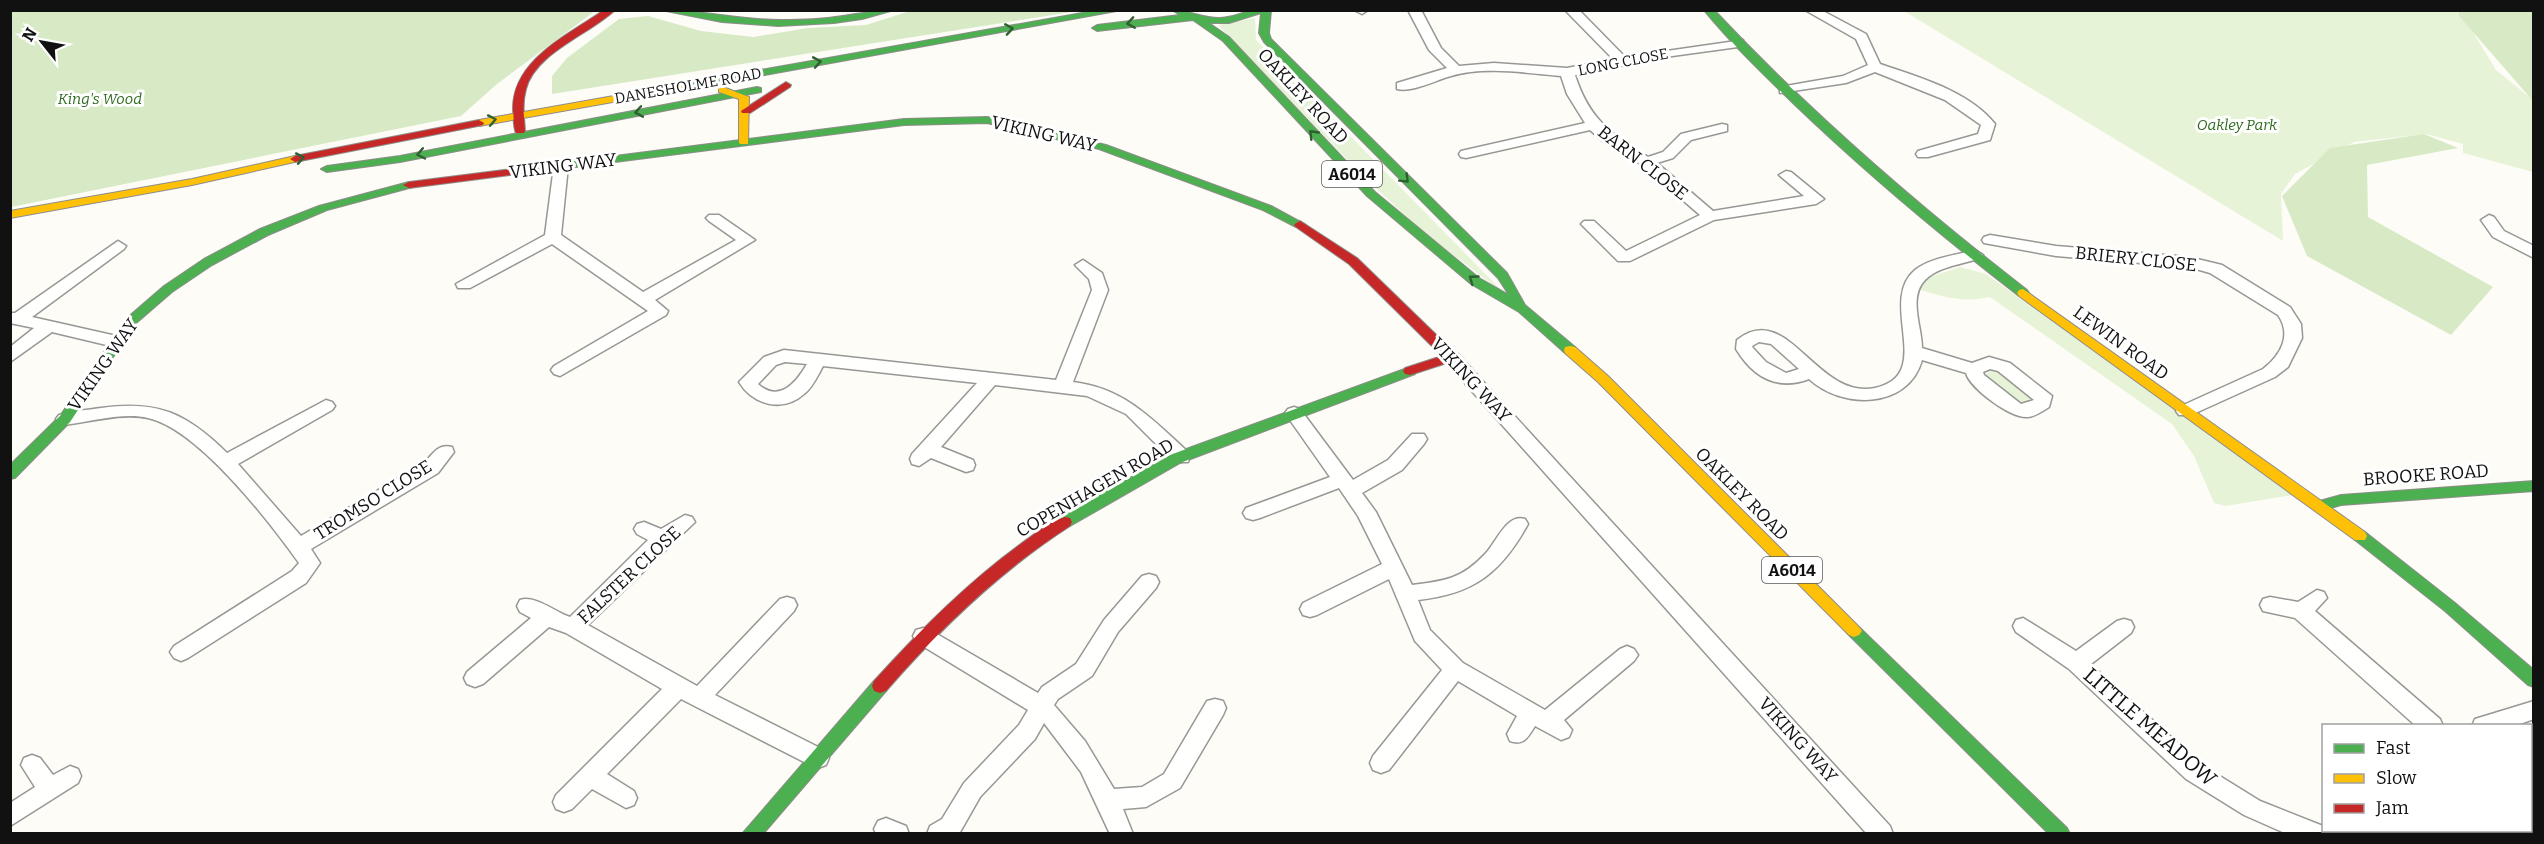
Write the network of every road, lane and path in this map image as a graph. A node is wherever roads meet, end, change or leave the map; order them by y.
1 (610, 10) edge
2 (665, 10) edge
3 (890, 10) edge
4 (1119, 10) edge
5 (1176, 10) edge
6 (1261, 10) edge
7 (1266, 10) edge
8 (1414, 10) edge
9 (1571, 10) edge
10 (1708, 10) edge
11 (1811, 10) edge
12 (1193, 18) junction
13 (1040, 38) dead end
14 (1738, 44) junction
15 (1624, 63) junction
16 (1875, 67) junction
17 (1456, 70) junction
18 (759, 72) junction
19 (1567, 72) junction
20 (694, 83) junction
21 (1402, 86) dead end
22 (1785, 90) junction
23 (736, 94) junction
24 (689, 103) junction
25 (724, 110) dead end
26 (519, 114) junction
27 (745, 116) junction
28 (1593, 125) junction
29 (1722, 128) dead end
30 (520, 134) junction
31 (797, 135) junction
32 (727, 137) junction
33 (744, 142) junction
34 (1466, 154) dead end
35 (1948, 161) dead end
36 (1647, 162) junction
37 (561, 166) junction
38 (1786, 175) dead end
39 (192, 182) junction
40 (10, 215) edge
41 (1710, 216) junction
42 (714, 218) dead end
43 (2489, 220) dead end
44 (1589, 224) dead end
45 (553, 237) junction
46 (1990, 240) dead end
47 (118, 246) dead end
48 (2534, 253) edge
49 (1975, 255) junction
50 (1083, 265) dead end
51 (464, 284) dead end
52 (645, 298) junction
53 (1523, 309) junction
54 (14, 319) edge
55 (50, 325) junction
56 (115, 341) junction
57 (1915, 352) junction
58 (10, 356) edge
59 (1451, 357) junction
60 (817, 361) dead end
61 (1973, 369) dead end
62 (560, 370) dead end
63 (1810, 372) dead end
64 (991, 379) junction
65 (1063, 385) junction
66 (326, 406) dead end
67 (2185, 411) junction
68 (1294, 412) junction
69 (65, 419) junction
70 (1418, 439) dead end
71 (445, 452) dead end
72 (1181, 457) junction
73 (225, 463) junction
74 (966, 465) dead end
75 (10, 474) edge
76 (1345, 485) junction
77 (2534, 486) edge
78 (2321, 506) junction
79 (1253, 513) dead end
80 (685, 522) dead end
81 (1518, 524) dead end
82 (644, 529) dead end
83 (662, 539) junction
84 (299, 547) junction
85 (1394, 567) junction
86 (1149, 582) dead end
87 (1405, 594) junction
88 (787, 605) dead end
89 (2270, 605) dead end
90 (527, 606) dead end
91 (1310, 609) dead end
92 (546, 617) junction
93 (2023, 626) dead end
94 (573, 627) junction
95 (2124, 627) dead end
96 (923, 636) junction
97 (181, 652) dead end
98 (1628, 655) dead end
99 (2076, 663) junction
100 (1455, 669) junction
101 (475, 678) dead end
102 (2534, 680) edge
103 (678, 687) junction
104 (699, 698) junction
105 (1043, 708) junction
106 (1215, 708) dead end
107 (2534, 710) edge
108 (1546, 721) junction
109 (2430, 724) edge
110 (2489, 724) edge
111 (1518, 734) dead end
112 (818, 758) junction
113 (1381, 763) dead end
114 (32, 765) dead end
115 (591, 775) junction
116 (70, 776) dead end
117 (50, 789) junction
118 (626, 798) dead end
119 (1110, 800) junction
120 (564, 802) dead end
121 (10, 816) edge
122 (752, 834) edge
123 (938, 834) edge
124 (1122, 834) edge
125 (1882, 834) edge
126 (2061, 834) edge
127 (2315, 834) edge

1 - 26 street
2 - 3 street
18 -> 4 street, DANESHOLME ROAD
5 - 12 street, OAKLEY ROAD
6 - 12 street
7 -> 53 street, OAKLEY ROAD / A6014
8 - 17 street
9 - 15 street
10 - 14 street, LEWIN ROAD
11 - 16 street
12 -> 13 street
53 -> 12 street, OAKLEY ROAD / A6014
14 - 15 street, LONG CLOSE
14 - 22 street, LEWIN ROAD
15 - 19 street, LONG CLOSE
16 - 22 street
16 - 35 street
17 - 19 street, LONG CLOSE
17 - 21 street, LONG CLOSE
18 - 20 street, DANESHOLME ROAD
18 - 23 street
19 - 28 street, BARN CLOSE
20 - 23 street
20 - 26 street, DANESHOLME ROAD
22 - 49 street, LEWIN ROAD
23 - 24 street, DANESHOLME ROAD
23 - 27 street
23 - 27 street, DANESHOLME ROAD
23 - 32 street
24 - 25 street
24 -> 30 street, DANESHOLME ROAD
26 - 30 street
39 -> 26 street, DANESHOLME ROAD
27 - 31 street
27 - 33 street
28 - 34 street
28 - 36 street, BARN CLOSE
29 - 36 street
30 -> 39 street, DANESHOLME ROAD
31 - 33 street, VIKING WAY
31 - 59 street, VIKING WAY
32 - 33 street, VIKING WAY
32 - 37 street, VIKING WAY
36 - 41 street, BARN CLOSE
37 - 45 street
37 - 56 street, VIKING WAY
38 - 41 street
39 - 40 street, DANESHOLME ROAD
41 - 44 street
42 - 52 street
43 - 48 street
45 - 51 street
45 - 52 street
46 - 67 street, BRIERY CLOSE
47 - 54 street
49 - 57 street
49 - 67 street, LEWIN ROAD
50 - 65 street
52 - 62 street
53 - 126 street, OAKLEY ROAD / A6014
54 - 55 street
55 - 56 street
55 - 58 street
56 - 69 street, VIKING WAY
57 - 61 street
57 - 63 street
59 - 68 street, COPENHAGEN ROAD
59 - 125 street, VIKING WAY
60 - 64 street
64 - 65 street
64 - 74 street
65 - 72 street
66 - 73 street
67 - 78 street, LEWIN ROAD
68 - 72 street, COPENHAGEN ROAD
68 - 76 street
69 - 73 street, TROMSO CLOSE
69 - 75 street, VIKING WAY
70 - 76 street
71 - 84 street, TROMSO CLOSE
72 - 96 street, COPENHAGEN ROAD
73 - 84 street, TROMSO CLOSE
76 - 79 street
76 - 85 street
77 - 78 street, BROOKE ROAD
78 - 102 street, LEWIN ROAD
80 - 83 street, FALSTER CLOSE
81 - 87 street
82 - 83 street
83 - 94 street, FALSTER CLOSE
84 - 97 street, TROMSO CLOSE
85 - 87 street
85 - 91 street
86 - 105 street
87 - 100 street
88 - 104 street
89 - 109 street
90 - 92 street, FALSTER CLOSE
92 - 94 street, FALSTER CLOSE
92 - 101 street
93 - 99 street, LITTLE MEADOW
94 - 103 street, FALSTER CLOSE
95 - 99 street
96 - 105 street
96 - 112 street, COPENHAGEN ROAD
98 - 108 street
99 - 127 street, LITTLE MEADOW
100 - 108 street
100 - 113 street
103 - 104 street, FALSTER CLOSE
103 - 115 street
104 - 112 street, FALSTER CLOSE
105 - 119 street
105 - 123 street
106 - 119 street
107 - 110 street
108 - 111 street
112 - 122 street, COPENHAGEN ROAD
114 - 117 street
115 - 118 street
115 - 120 street
116 - 117 street
117 - 121 street
119 - 124 street

